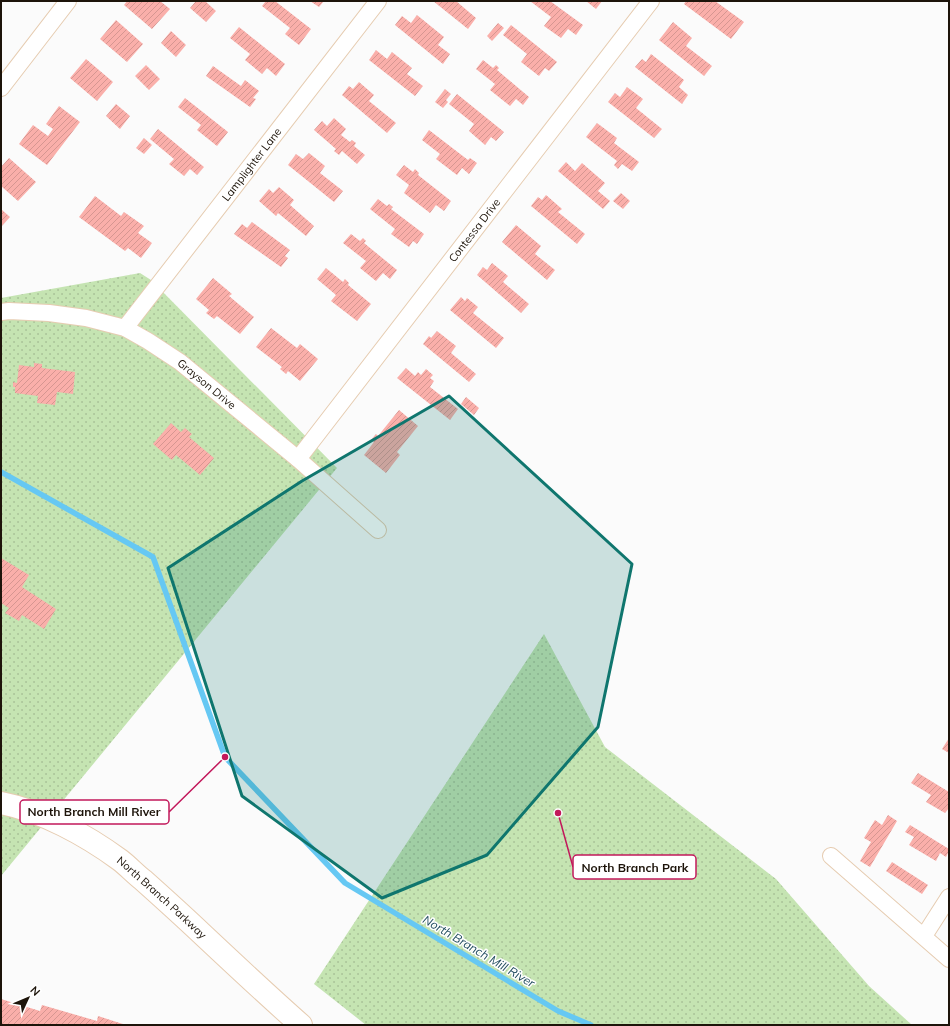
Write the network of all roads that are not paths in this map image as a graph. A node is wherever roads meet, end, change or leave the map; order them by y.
1 (68, 1) edge
2 (378, 1) edge
3 (651, 1) edge
4 (1, 88) edge
5 (1, 312) edge
6 (125, 328) junction
7 (298, 459) junction
8 (378, 530) dead end
9 (1, 803) edge
10 (831, 856) dead end
11 (949, 897) edge
12 (924, 936) junction
13 (949, 959) edge
14 (302, 1025) edge

1 - 4 street
2 - 6 street, Lamplighter Lane
3 - 7 street, Contessa Drive
5 - 6 street, Grayson Drive
6 - 7 street, Grayson Drive
7 - 8 street, Grayson Drive
9 - 14 street, North Branch Parkway
10 - 12 street
11 - 12 street
12 - 13 street

